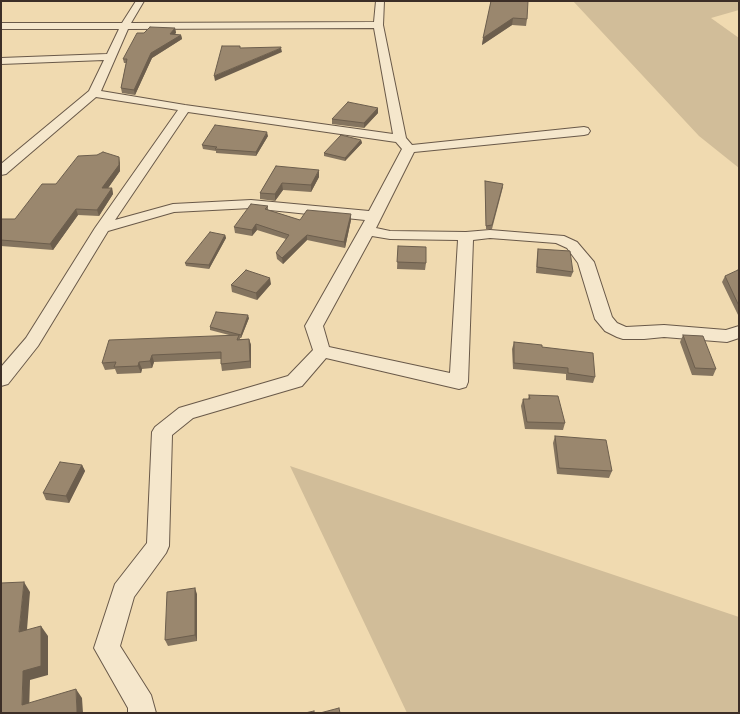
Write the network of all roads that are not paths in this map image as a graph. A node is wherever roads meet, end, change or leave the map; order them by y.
1 (140, 1) edge
2 (380, 1) edge
3 (125, 25) junction
4 (378, 25) junction
5 (1, 26) edge
6 (109, 57) junction
7 (1, 61) edge
8 (94, 92) junction
9 (185, 108) junction
10 (584, 131) dead end
11 (400, 139) junction
12 (409, 148) junction
13 (1, 171) edge
14 (371, 224) junction
15 (102, 228) junction
16 (466, 236) junction
17 (739, 332) edge
18 (322, 351) junction
19 (1, 379) edge
20 (142, 713) edge

1 - 3 street
2 - 4 street
3 - 4 street
3 - 5 street
3 - 6 street
4 - 11 street
6 - 7 street
6 - 8 street
8 - 9 street
8 - 13 street
9 - 11 street
9 - 15 street
10 - 12 street
11 - 12 street
12 - 14 street
14 - 15 street
14 - 16 street
14 - 18 street
15 - 19 street
16 - 17 street
16 - 18 street
18 - 20 street

